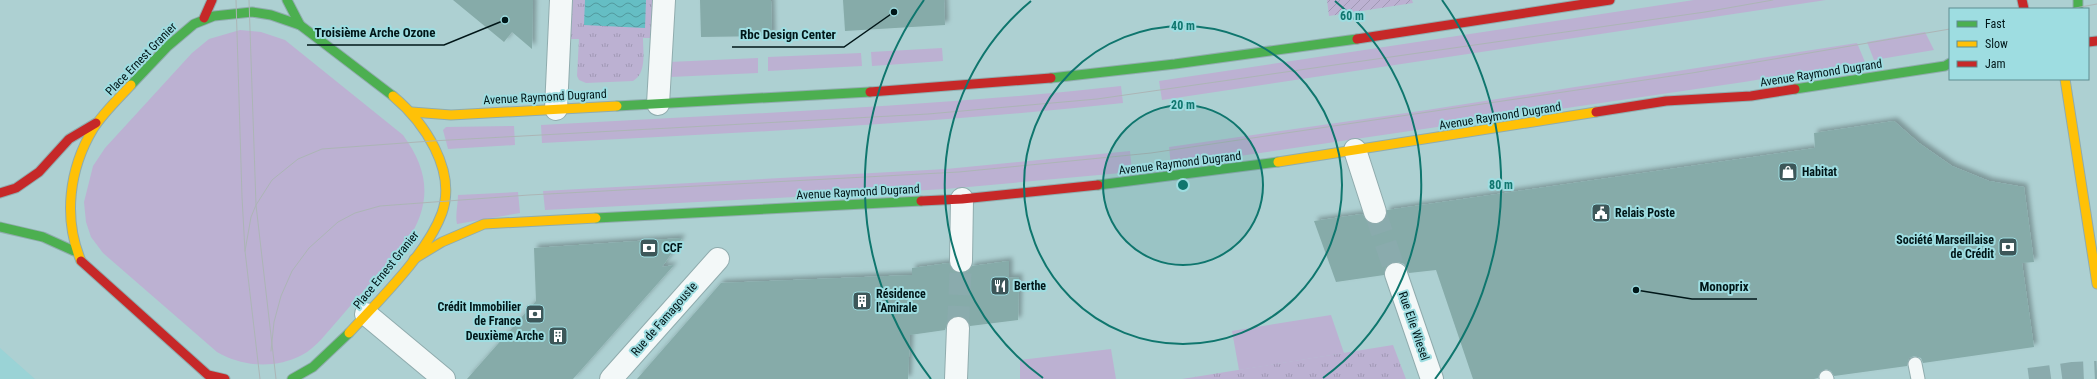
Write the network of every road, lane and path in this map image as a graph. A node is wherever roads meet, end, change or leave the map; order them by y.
1 (212, 0) edge
2 (287, 0) edge
3 (561, 0) edge
4 (664, 0) edge
5 (1610, 0) edge
6 (204, 18) junction
7 (300, 25) junction
8 (1949, 64) edge
9 (2065, 80) edge
10 (658, 104) junction
11 (556, 109) junction
12 (412, 112) junction
13 (96, 124) junction
14 (1355, 150) junction
15 (0, 193) edge
16 (962, 199) junction
17 (1375, 212) tunnel mouth
18 (0, 227) edge
19 (24, 232) junction
20 (0, 240) edge
21 (74, 251) junction
22 (414, 259) junction
23 (718, 259) dead end
24 (961, 261) tunnel mouth
25 (1396, 274) tunnel mouth
26 (2097, 284) edge
27 (366, 314) junction
28 (958, 328) tunnel mouth
29 (1915, 364) dead end
30 (314, 369) junction
31 (210, 377) edge
32 (225, 379) edge
33 (292, 379) edge
34 (311, 379) edge
35 (444, 379) edge
36 (611, 379) edge
37 (956, 379) edge
38 (1432, 379) edge
39 (1918, 379) edge

1 - 6 main road
2 - 7 main road
3 - 11 street
4 - 10 street
5 - 10 main road, Avenue Raymond Dugrand
6 - 7 main road, Place Ernest Granier
6 - 13 main road, Place Ernest Granier
7 - 12 main road, Place Ernest Granier
8 - 14 main road, Avenue Raymond Dugrand
9 - 26 main road
10 - 11 main road, Avenue Raymond Dugrand
11 - 12 main road, Avenue Raymond Dugrand
12 - 22 main road, Place Ernest Granier
13 - 15 main road
13 - 21 main road, Place Ernest Granier
14 - 16 main road, Avenue Raymond Dugrand
14 - 17 street
16 - 22 main road, Avenue Raymond Dugrand
16 - 24 street
18 - 19 main road
19 - 20 street
19 - 21 main road
21 - 31 main road, Place Ernest Granier
22 - 27 main road, Place Ernest Granier
23 - 36 street, Rue de Famagouste
25 - 38 street, Rue Elie Wiesel
27 - 30 main road, Place Ernest Granier
27 - 35 street
28 - 37 street
29 - 39 lane
30 - 33 main road, Place Ernest Granier
30 - 34 main road
31 - 32 main road, Place Ernest Granier

